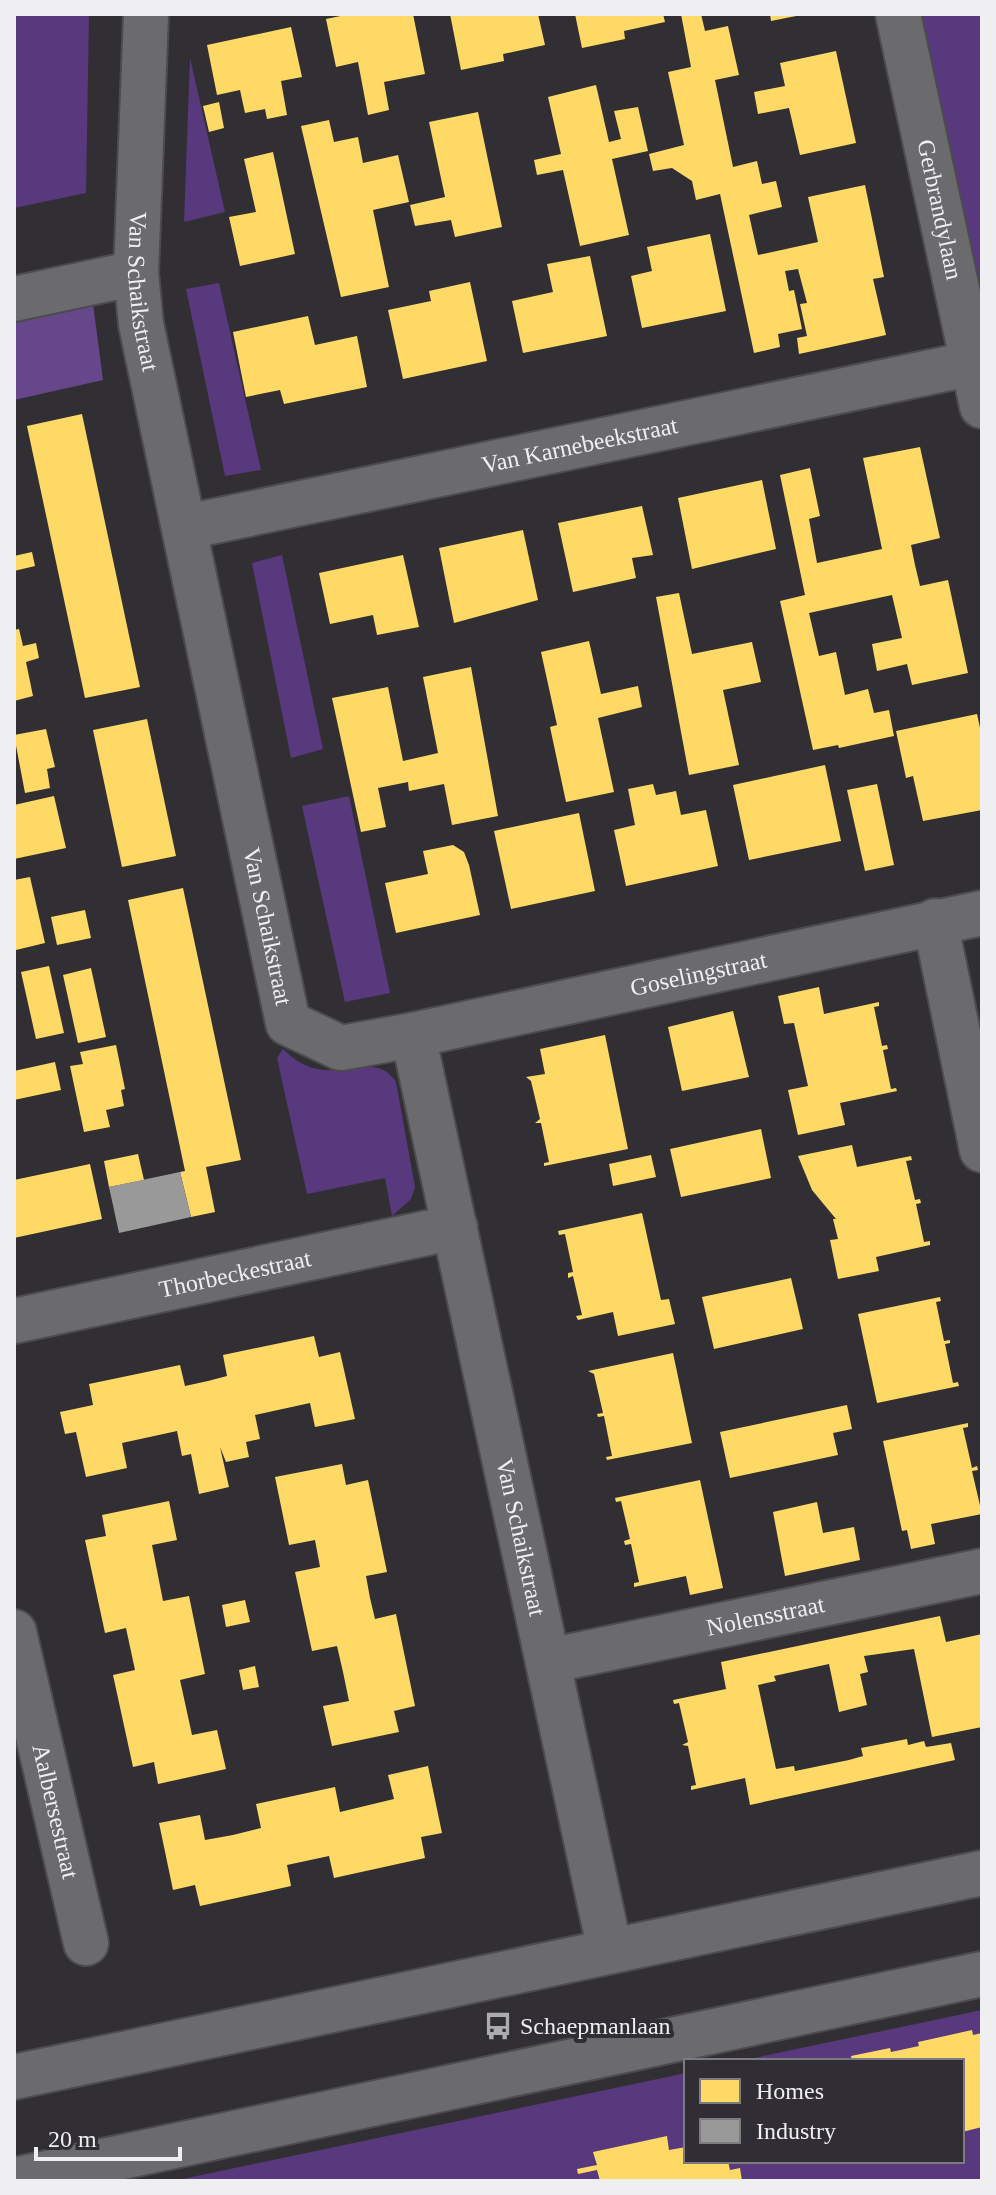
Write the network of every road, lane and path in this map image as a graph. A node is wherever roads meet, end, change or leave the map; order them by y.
1 (146, 14) edge
2 (898, 14) edge
3 (136, 273) junction
4 (14, 299) edge
5 (974, 363) junction
6 (982, 406) edge
7 (186, 527) junction
8 (982, 913) edge
9 (935, 921) junction
10 (413, 1035) junction
11 (982, 1150) edge
12 (455, 1227) junction
13 (14, 1321) edge
14 (982, 1571) edge
15 (14, 1632) edge
16 (548, 1661) junction
17 (982, 1873) edge
18 (86, 1943) dead end
19 (610, 1951) junction
20 (982, 1974) edge
21 (14, 2077) edge
22 (14, 2180) edge

1 - 3 street, Van Schaikstraat
2 - 5 street, Gerbrandylaan
3 - 4 street
3 - 7 street, Van Schaikstraat
5 - 6 street, Gerbrandylaan
5 - 7 street, Van Karnebeekstraat
7 - 10 street, Van Schaikstraat
8 - 9 street, Goselingstraat
9 - 10 street, Goselingstraat
9 - 11 street
10 - 12 street, Van Schaikstraat
12 - 13 street, Thorbeckestraat
12 - 16 street, Van Schaikstraat
14 - 16 street, Nolensstraat
15 - 18 street, Aalbersestraat
16 - 19 street, Van Schaikstraat
17 - 19 street
19 - 21 street
20 - 22 street

